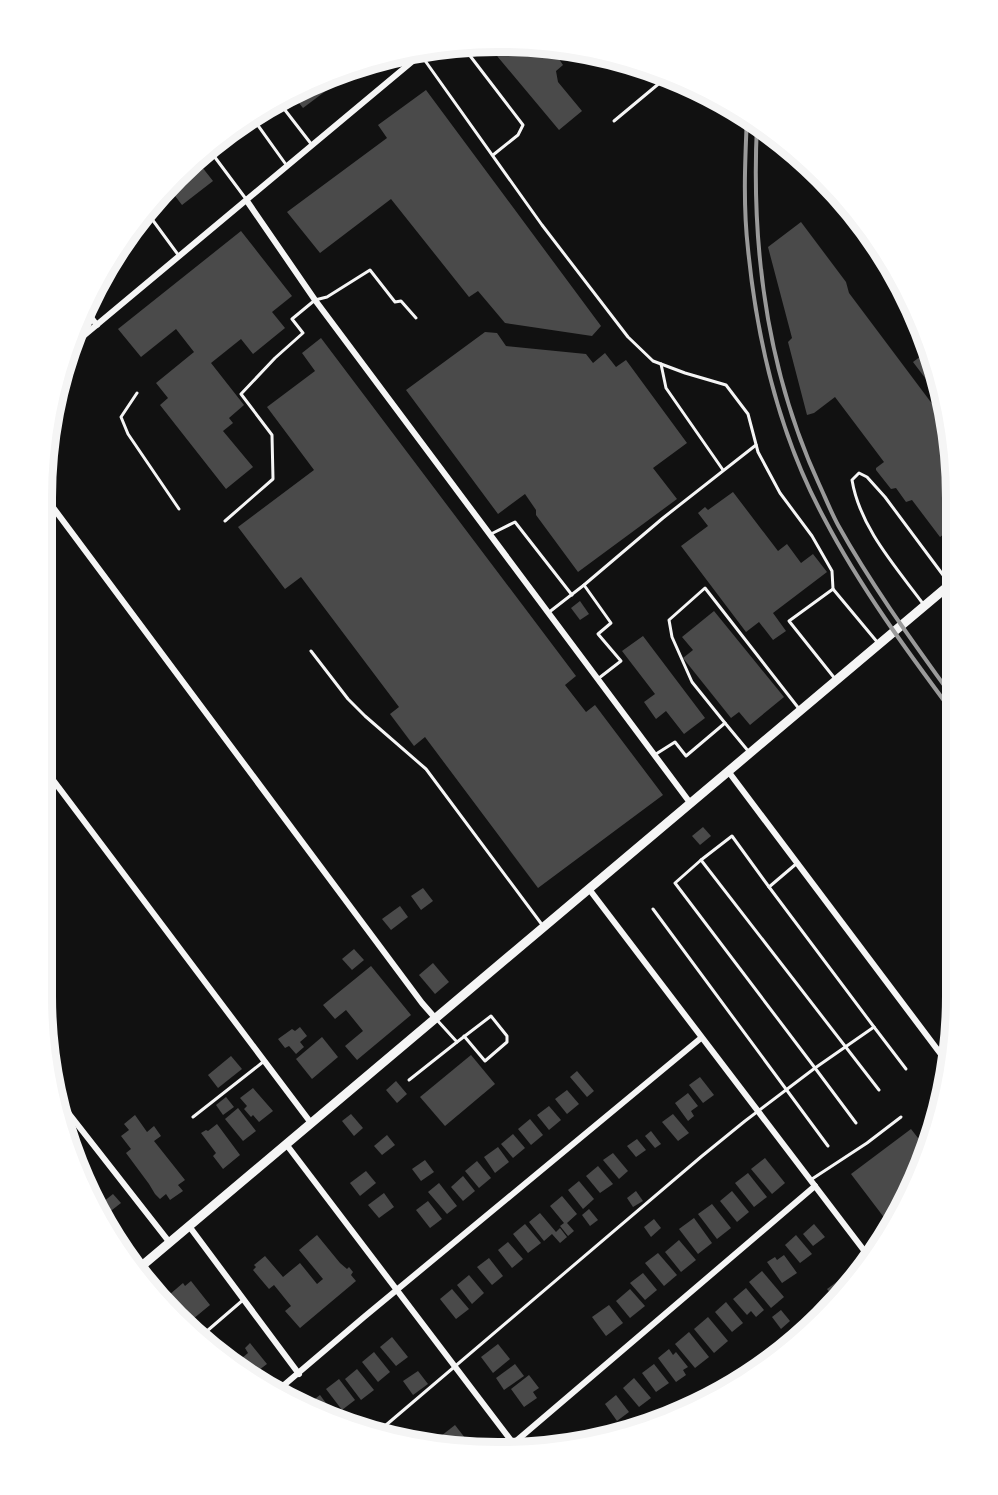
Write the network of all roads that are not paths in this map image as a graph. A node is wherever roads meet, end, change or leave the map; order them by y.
1 (467, 53) edge
2 (428, 58) edge
3 (414, 61) edge
4 (660, 82) edge
5 (284, 108) edge
6 (614, 121) dead end
7 (257, 124) edge
8 (313, 146) junction
9 (493, 155) junction
10 (214, 156) edge
11 (288, 166) junction
12 (247, 201) junction
13 (152, 219) edge
14 (179, 256) junction
15 (315, 300) junction
16 (91, 318) edge
17 (416, 318) dead end
18 (97, 325) junction
19 (83, 337) edge
20 (662, 364) junction
21 (137, 393) dead end
22 (756, 445) junction
23 (723, 471) junction
24 (52, 506) edge
25 (179, 509) dead end
26 (225, 521) dead end
27 (490, 535) junction
28 (946, 575) edge
29 (584, 585) junction
30 (946, 588) edge
31 (833, 589) junction
32 (572, 595) junction
33 (925, 606) junction
34 (548, 613) junction
35 (879, 645) junction
36 (311, 651) dead end
37 (597, 680) junction
38 (836, 680) junction
39 (801, 710) junction
40 (725, 723) junction
41 (750, 753) junction
42 (654, 756) junction
43 (728, 771) junction
44 (52, 779) edge
45 (691, 804) junction
46 (701, 860) junction
47 (797, 863) junction
48 (769, 887) junction
49 (589, 889) junction
50 (653, 909) dead end
51 (544, 927) junction
52 (436, 1018) junction
53 (874, 1027) junction
54 (464, 1036) junction
55 (701, 1038) junction
56 (457, 1042) junction
57 (846, 1047) junction
58 (942, 1055) edge
59 (264, 1060) junction
60 (815, 1068) junction
61 (906, 1069) dead end
62 (409, 1080) dead end
63 (787, 1090) junction
64 (879, 1090) dead end
65 (758, 1112) junction
66 (68, 1113) edge
67 (901, 1116) dead end
68 (194, 1117) dead end
69 (311, 1123) junction
70 (856, 1123) dead end
71 (286, 1144) junction
72 (828, 1146) dead end
73 (812, 1183) junction
74 (189, 1226) junction
75 (170, 1243) junction
76 (865, 1251) edge
77 (143, 1265) edge
78 (396, 1290) junction
79 (243, 1300) junction
80 (205, 1332) edge
81 (454, 1366) junction
82 (299, 1374) junction
83 (283, 1386) edge
84 (383, 1427) edge
85 (509, 1442) edge
86 (517, 1442) edge

1 - 9 lane
2 - 9 lane
3 - 8 street
4 - 6 lane
5 - 8 lane
7 - 11 lane
8 - 11 street
9 - 20 lane
10 - 12 lane
11 - 12 street
12 - 14 street
12 - 15 street
13 - 14 lane
14 - 18 street
15 - 17 lane
15 - 26 lane
15 - 27 street
16 - 18 street
18 - 19 street
20 - 22 lane
20 - 23 lane
21 - 25 lane
22 - 23 lane
22 - 31 lane
23 - 29 lane
24 - 52 street
27 - 32 lane
27 - 34 street
28 - 33 lane
29 - 32 lane
29 - 37 lane
30 - 33 main road
31 - 35 lane
31 - 38 lane
32 - 34 lane
33 - 35 main road
34 - 37 street
35 - 38 main road
36 - 51 lane
37 - 42 street
38 - 39 main road
39 - 40 lane
39 - 41 main road
40 - 41 lane
40 - 42 lane
41 - 43 main road
42 - 45 street
43 - 45 main road
43 - 47 street
44 - 59 street
45 - 49 main road
46 - 48 lane
46 - 57 lane
46 - 60 lane
47 - 48 lane
47 - 58 street
48 - 53 lane
49 - 51 main road
49 - 55 street
50 - 63 lane
51 - 52 main road
52 - 56 lane
52 - 69 main road
53 - 57 lane
53 - 61 lane
54 - 54 lane
54 - 56 lane
55 - 65 street
55 - 78 street
56 - 62 lane
57 - 60 lane
57 - 64 lane
59 - 68 lane
59 - 69 street
60 - 63 lane
60 - 70 lane
63 - 65 lane
63 - 72 lane
65 - 73 street
65 - 81 lane
66 - 75 street
67 - 73 lane
69 - 71 main road
71 - 74 main road
71 - 78 street
73 - 76 street
73 - 86 street
74 - 75 main road
74 - 79 street
75 - 77 main road
78 - 81 street
78 - 82 street
79 - 80 lane
79 - 82 street
81 - 84 lane
81 - 85 street
82 - 83 street

